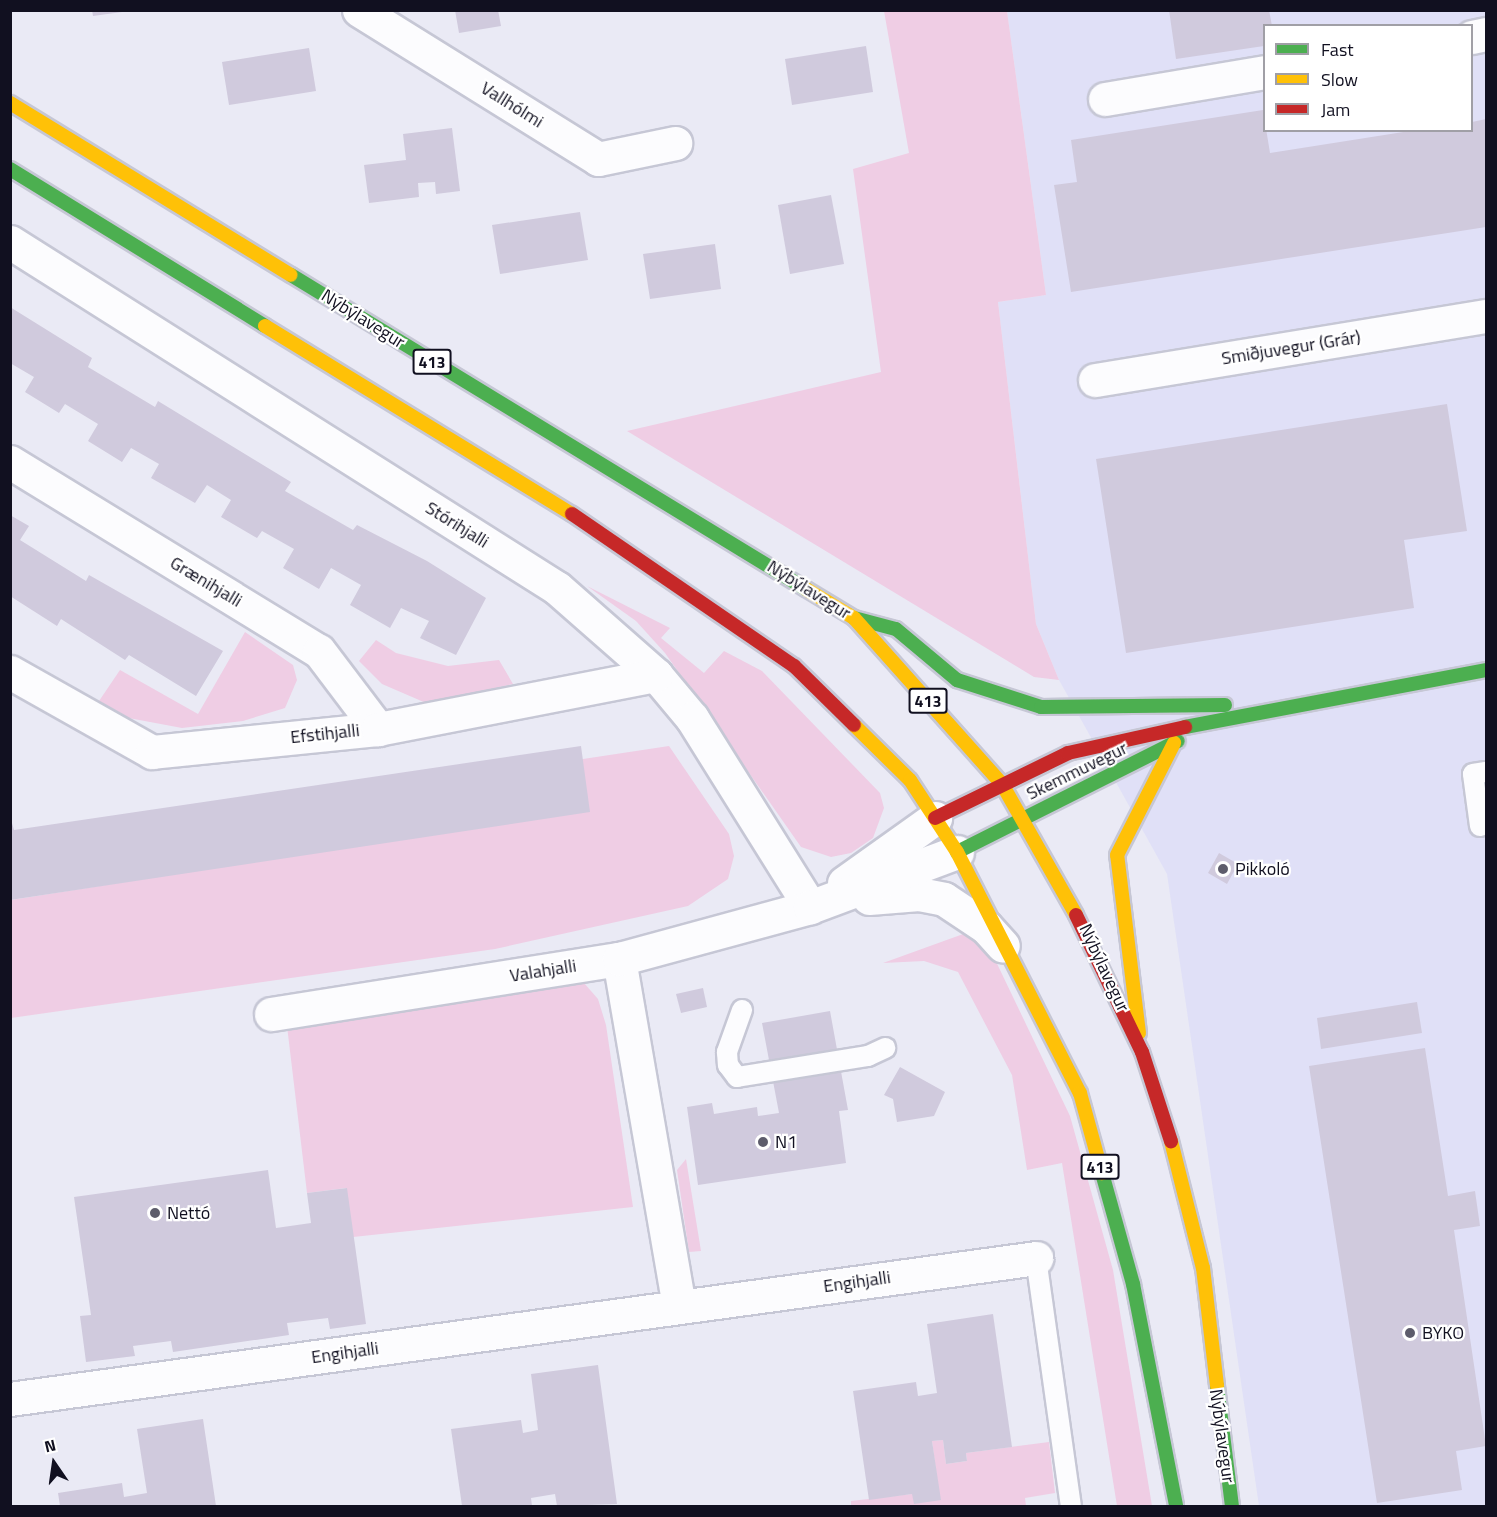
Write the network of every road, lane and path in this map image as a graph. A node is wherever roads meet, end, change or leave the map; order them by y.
1 (359, 10) edge
2 (1263, 72) edge
3 (1105, 99) dead end
4 (10, 103) edge
5 (675, 143) dead end
6 (10, 169) edge
7 (10, 242) edge
8 (1486, 316) edge
9 (1095, 380) dead end
10 (10, 462) edge
11 (854, 618) junction
12 (1486, 657) edge
13 (1486, 670) edge
14 (10, 672) edge
15 (1452, 674) junction
16 (656, 675) junction
17 (1284, 705) junction
18 (1214, 723) junction
19 (378, 729) junction
20 (1174, 743) junction
21 (1486, 772) edge
22 (1002, 784) junction
23 (935, 818) junction
24 (1023, 818) junction
25 (1480, 826) dead end
26 (957, 852) junction
27 (810, 907) junction
28 (1010, 954) junction
29 (619, 959) junction
30 (742, 1010) dead end
31 (271, 1014) dead end
32 (885, 1048) dead end
33 (1142, 1052) junction
34 (1036, 1257) joint
35 (679, 1306) junction
36 (10, 1399) edge
37 (1071, 1506) edge
38 (1176, 1506) edge
39 (1232, 1506) edge

1 - 5 street, Vallhólmi
2 - 3 street
4 - 11 main road, Nýbýlavegur / 413
6 - 23 main road, 413
7 - 16 street, Stórihjalli
8 - 9 street, Smiðjuvegur (Grár)
10 - 19 street, Grænihjalli
11 - 17 main road
11 - 22 main road, Nýbýlavegur / 413
12 - 15 main road, Skemmuvegur
13 - 15 main road, Skemmuvegur
14 - 19 street, Efstihjalli
15 - 17 main road, Skemmuvegur
16 - 19 street, Efstihjalli
16 - 27 street, Stórihjalli
17 - 18 main road, Skemmuvegur
18 - 20 main road, Skemmuvegur
18 - 22 main road, Skemmuvegur
20 - 24 main road, Skemmuvegur
20 - 33 main road
21 - 25 lane
22 - 23 main road, Valahjalli
22 - 24 main road, Nýbýlavegur / 413
23 - 26 main road, 413
23 - 27 street, Valahjalli
24 - 26 main road, Skemmuvegur
24 - 33 main road, Nýbýlavegur / 413
26 - 27 street, Valahjalli
26 - 28 main road, 413
27 - 28 street
27 - 29 street, Valahjalli
28 - 38 main road, 413
29 - 31 street, Valahjalli
29 - 35 street
30 - 32 lane
33 - 39 main road, Nýbýlavegur / 413
34 - 35 street, Engihjalli
34 - 37 lane
35 - 36 street, Engihjalli

